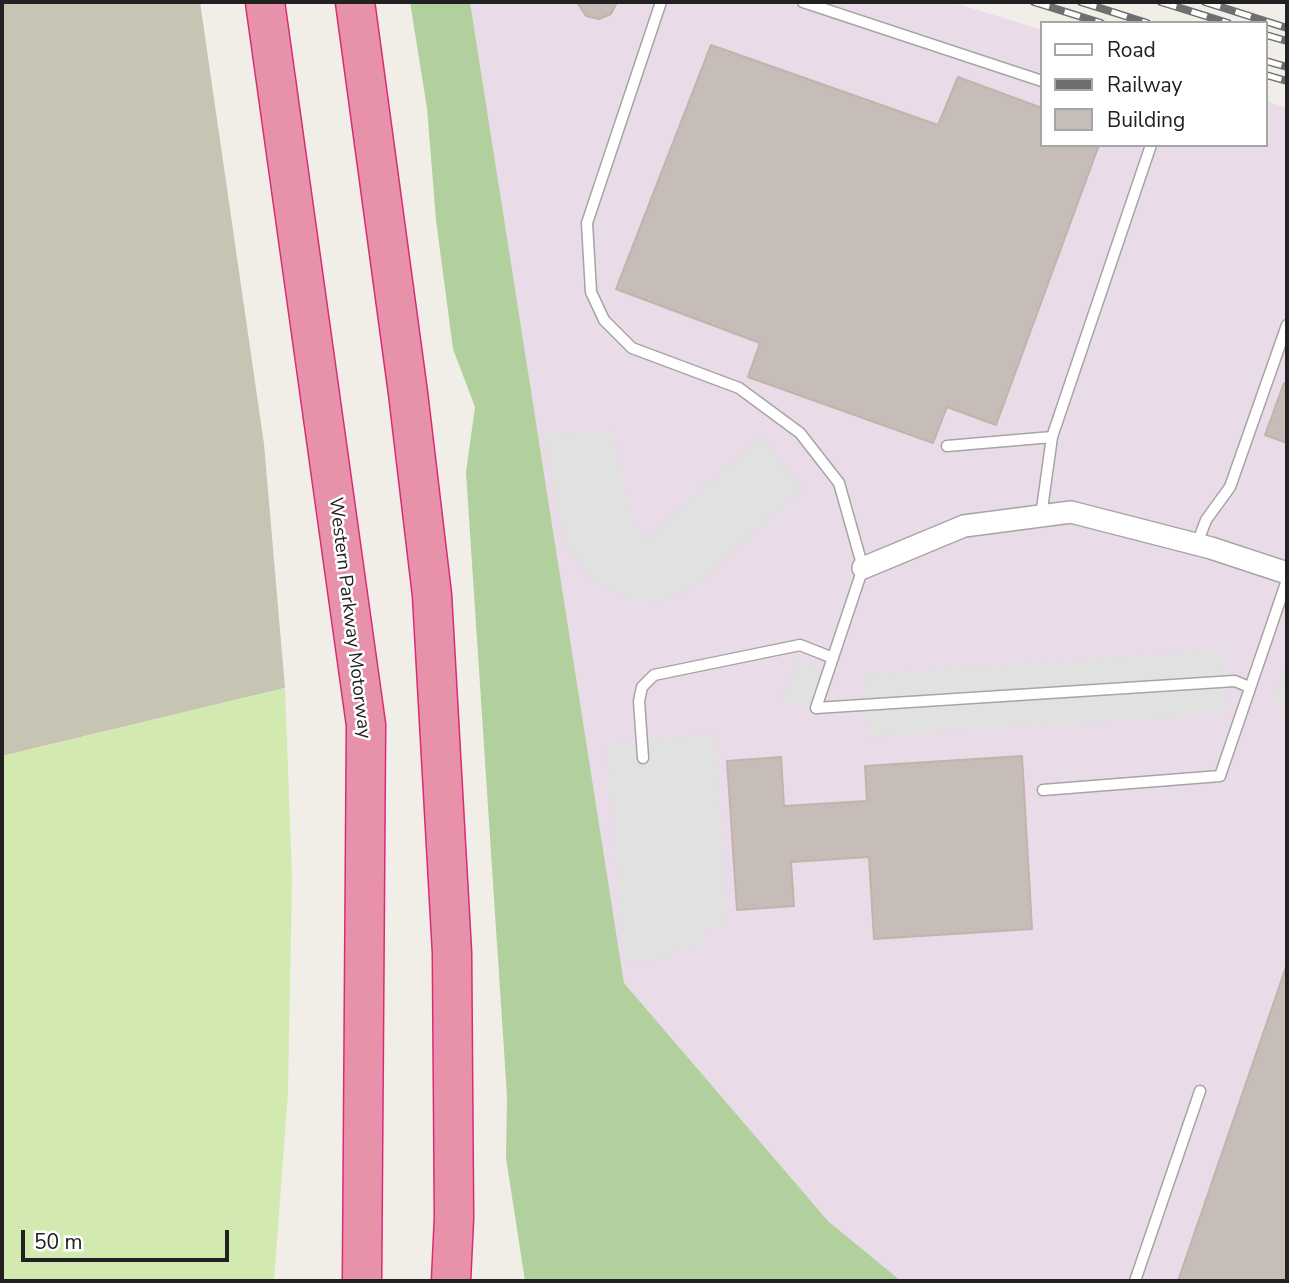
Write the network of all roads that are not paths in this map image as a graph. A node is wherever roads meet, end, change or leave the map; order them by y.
1 (265, 2) edge
2 (355, 2) edge
3 (661, 2) edge
4 (803, 2) edge
5 (1040, 80) edge
6 (1150, 147) edge
7 (1287, 325) edge
8 (1052, 437) junction
9 (947, 446) dead end
10 (1041, 516) junction
11 (1197, 544) junction
12 (863, 568) junction
13 (1287, 573) edge
14 (1287, 580) edge
15 (833, 658) junction
16 (1249, 687) junction
17 (643, 758) dead end
18 (1043, 790) dead end
19 (1200, 1091) dead end
20 (362, 1281) edge
21 (452, 1281) edge
22 (1135, 1281) edge

1 - 20 highway, Western Parkway Motorway
2 - 21 highway
3 - 12 lane
4 - 5 lane
6 - 8 lane
7 - 11 lane
8 - 9 lane
8 - 10 lane
10 - 11 street
10 - 12 street
11 - 13 street
12 - 15 lane
14 - 16 lane
15 - 16 lane
15 - 17 lane
16 - 18 lane
19 - 22 lane

